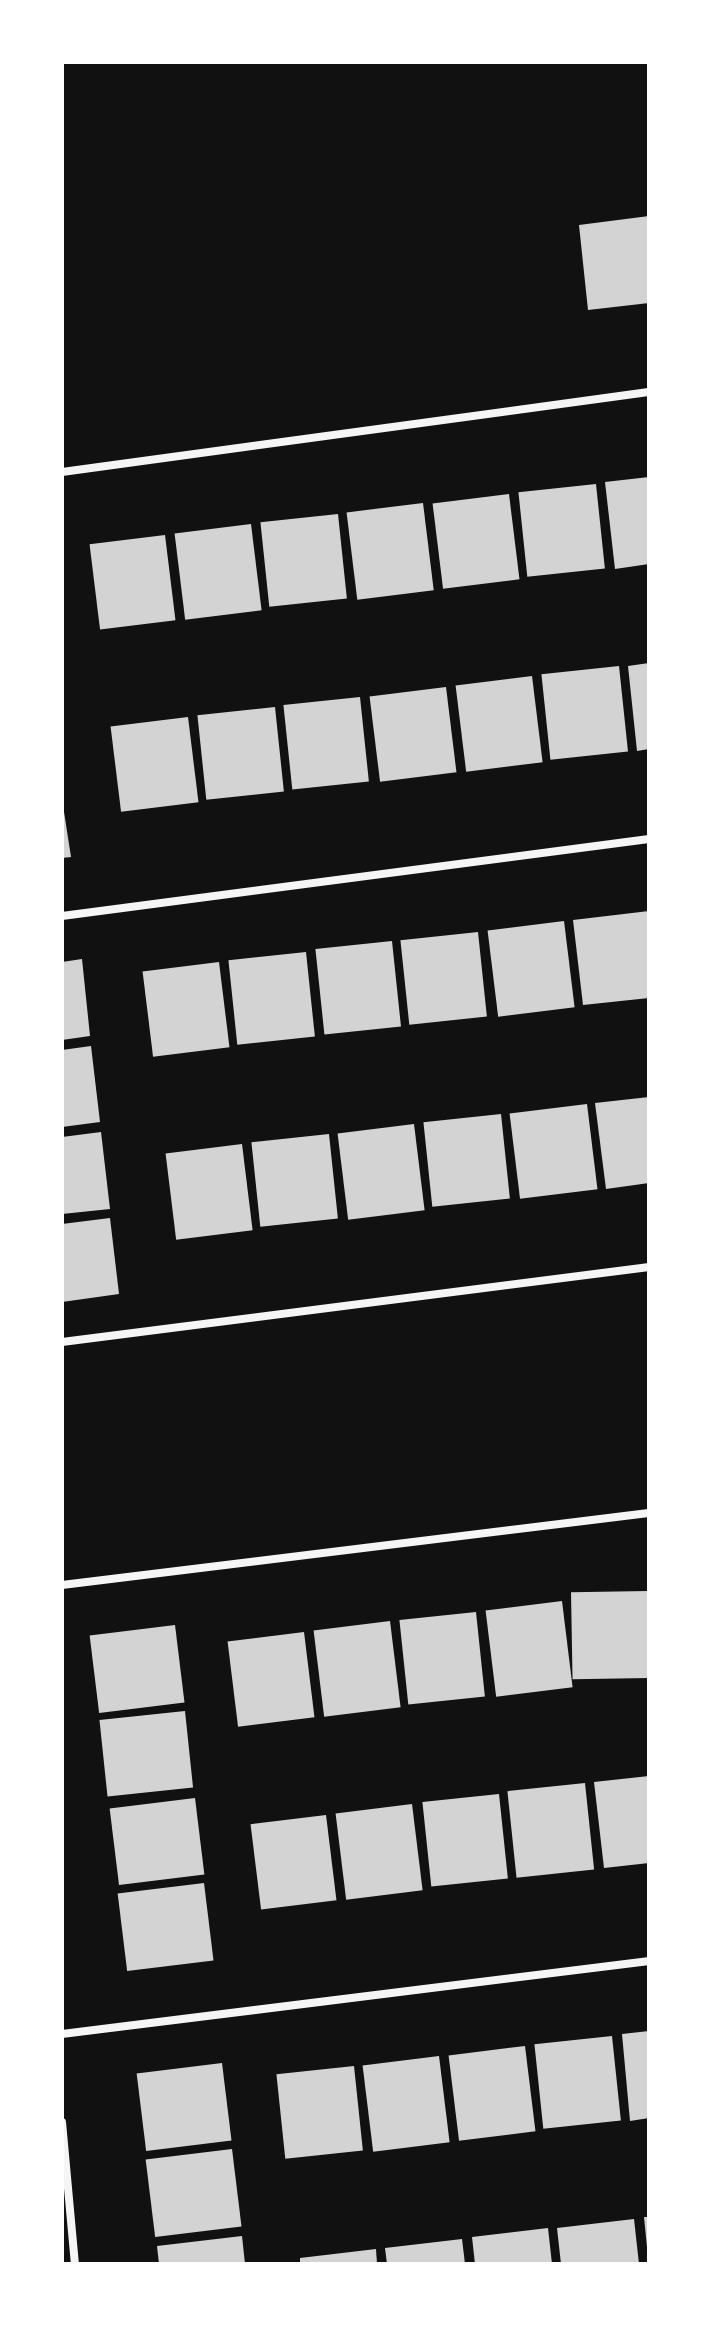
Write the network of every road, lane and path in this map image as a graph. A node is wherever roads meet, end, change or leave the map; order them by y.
1 (649, 392) edge
2 (62, 472) edge
3 (649, 839) edge
4 (62, 916) edge
5 (649, 1267) edge
6 (62, 1342) edge
7 (649, 1513) edge
8 (62, 1585) edge
9 (649, 1961) edge
10 (62, 2034) edge
11 (62, 2122) edge
12 (75, 2264) edge

1 - 2 street
3 - 4 street
5 - 6 street
7 - 8 street
9 - 10 street
11 - 12 street

